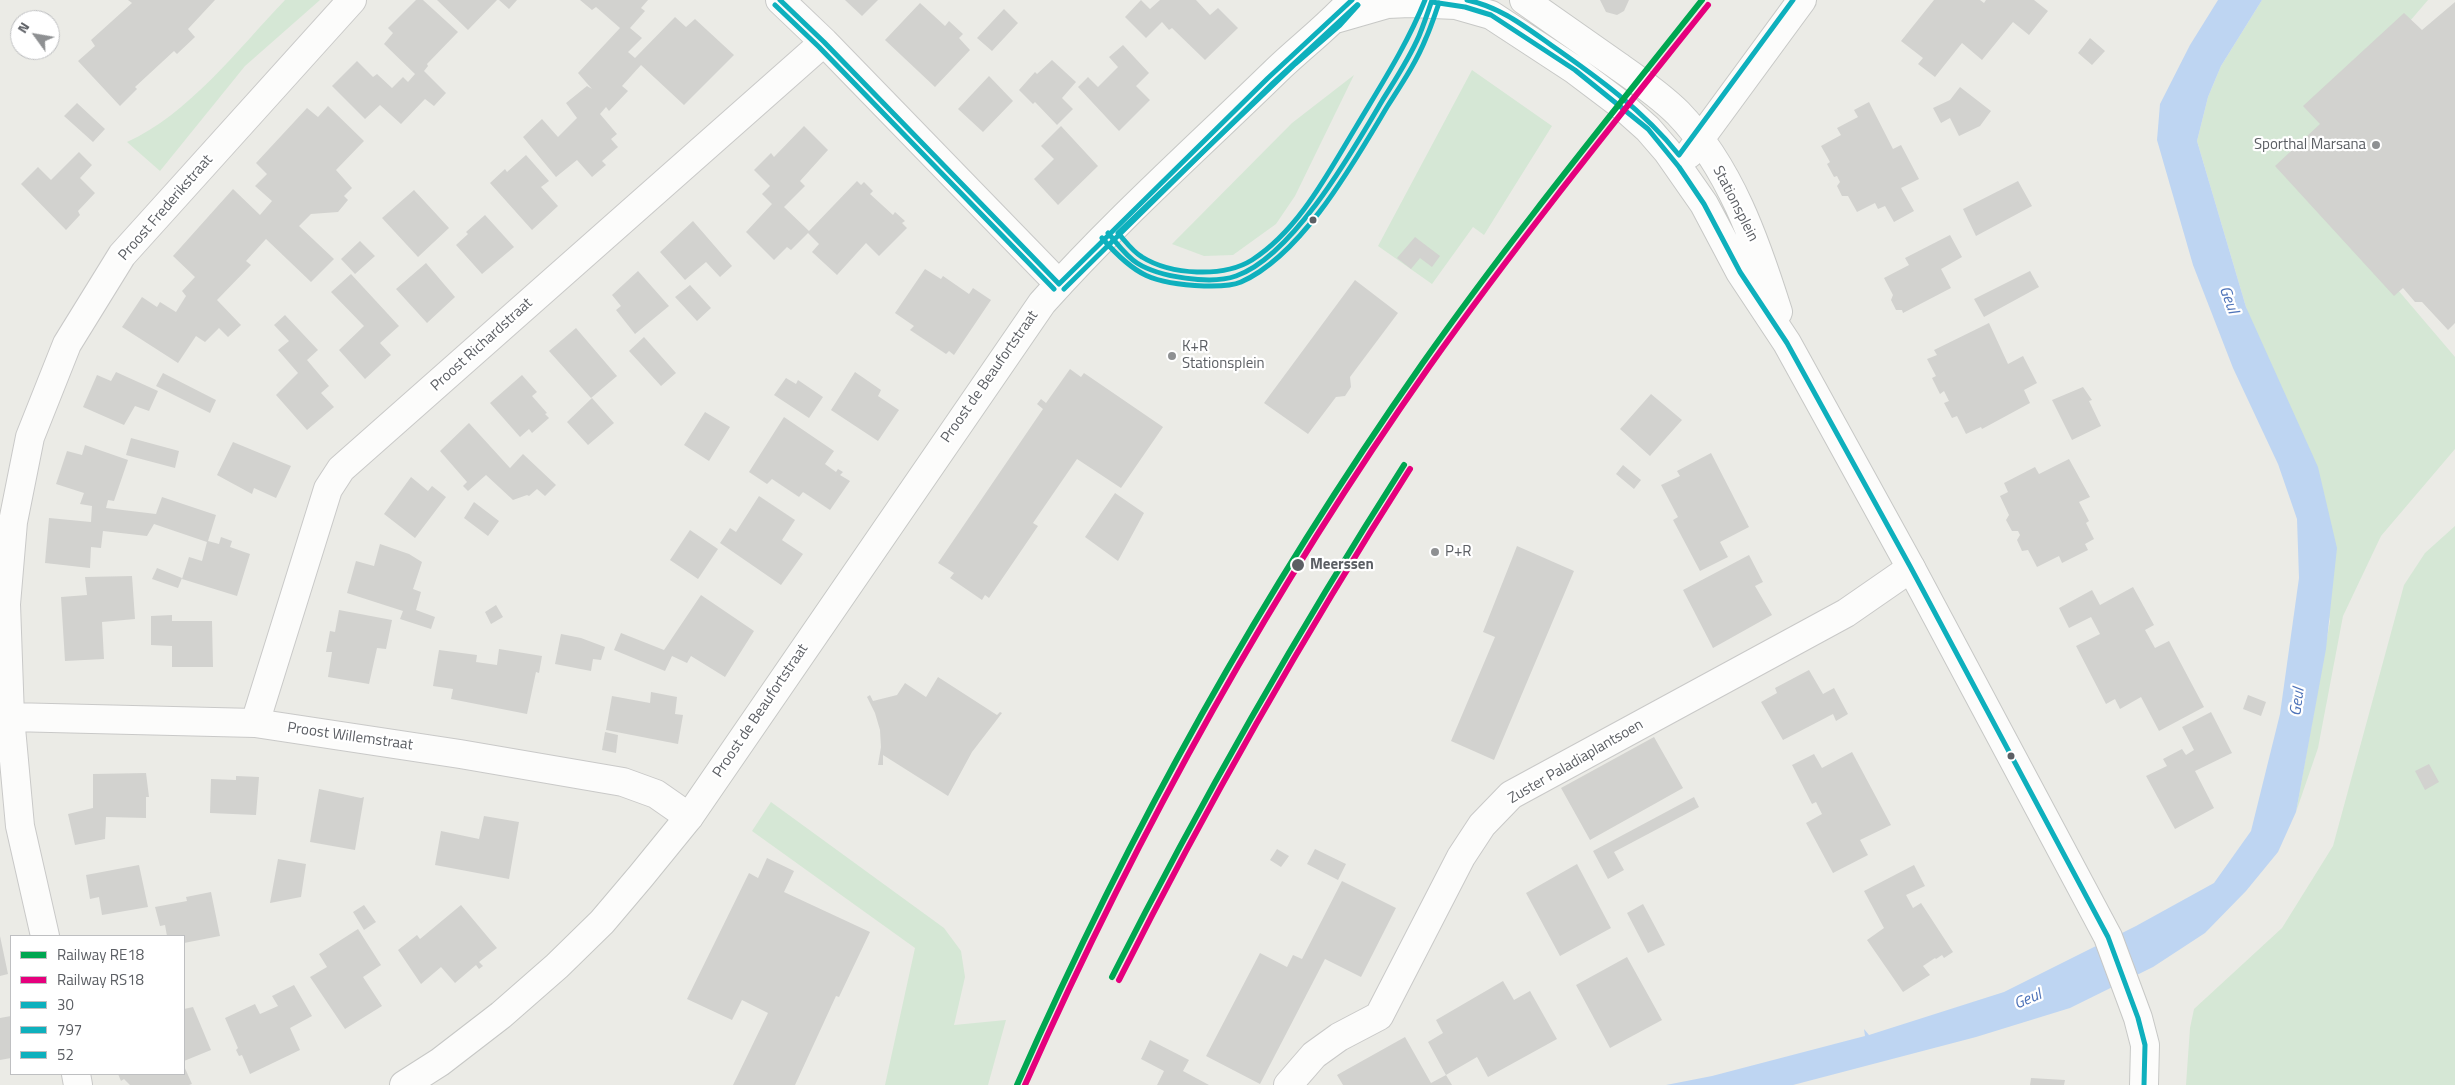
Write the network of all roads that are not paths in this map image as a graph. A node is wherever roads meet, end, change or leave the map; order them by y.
1 (352, 0) edge
2 (780, 0) edge
3 (1524, 0) edge
4 (1802, 0) edge
5 (1432, 1) edge
6 (1344, 9) edge
7 (824, 42) junction
8 (1699, 140) junction
9 (1679, 167) junction
10 (1058, 284) junction
11 (1787, 343) junction
12 (1911, 568) junction
13 (5, 718) edge
14 (254, 723) junction
15 (689, 816) junction
16 (45, 935) edge
17 (404, 1085) edge
18 (1288, 1085) edge
19 (2144, 1085) edge

1 - 13 street, Proost Frederikstraat
2 - 7 street
3 - 8 street, Stationsplein
4 - 8 street
5 - 6 street
5 - 9 street
6 - 10 street
7 - 10 street
7 - 14 street, Proost Richardstraat
8 - 9 street
8 - 11 street, Stationsplein
9 - 11 street
10 - 15 street, Proost de Beaufortstraat
11 - 12 street
12 - 18 street, Zuster Paladiaplantsoen
12 - 19 street
13 - 14 street, Proost Willemstraat
13 - 16 street, Proost Frederikstraat
14 - 15 street, Proost Willemstraat
15 - 17 street, Proost de Beaufortstraat

